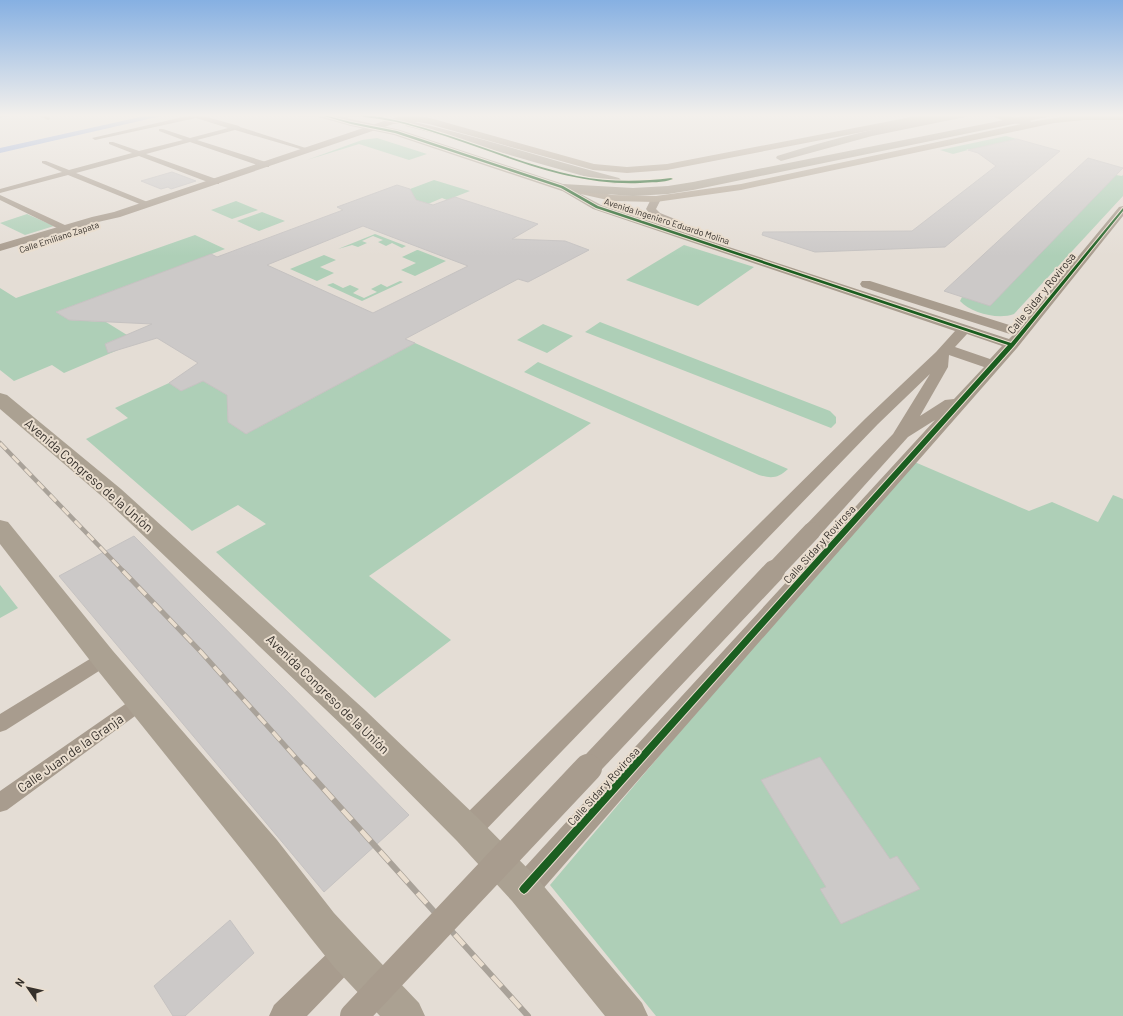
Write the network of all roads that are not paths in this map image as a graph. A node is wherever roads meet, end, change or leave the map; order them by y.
1 (110, 161) edge
2 (159, 161) edge
3 (255, 161) edge
4 (276, 161) edge
5 (492, 161) edge
6 (525, 161) edge
7 (541, 161) edge
8 (573, 161) edge
9 (696, 161) edge
10 (763, 161) edge
11 (813, 161) edge
12 (857, 161) edge
13 (44, 162) dead end
14 (266, 165) junction
15 (667, 167) junction
16 (568, 170) junction
17 (718, 170) dead end
18 (69, 172) junction
19 (675, 178) dead end
20 (216, 182) junction
21 (621, 182) junction
22 (562, 187) junction
23 (0, 191) edge
24 (0, 197) edge
25 (656, 199) junction
26 (147, 204) junction
27 (1123, 209) edge
28 (116, 215) junction
29 (64, 228) junction
30 (0, 248) edge
31 (0, 256) edge
32 (833, 273) dead end
33 (856, 280) dead end
34 (964, 329) junction
35 (1017, 339) junction
36 (944, 352) junction
37 (993, 365) junction
38 (973, 387) junction
39 (0, 399) edge
40 (900, 437) junction
41 (0, 528) edge
42 (104, 659) junction
43 (140, 703) junction
44 (0, 724) edge
45 (0, 803) edge
46 (468, 830) junction
47 (524, 888) junction
48 (347, 954) junction
49 (285, 1016) edge
50 (354, 1016) edge
51 (406, 1016) edge
52 (629, 1016) edge

1 - 18 street
2 - 20 street
3 - 14 street
4 - 14 street, Calle Emiliano Zapata
5 - 22 main road, Avenida Ingeniero Eduardo Molina
6 - 21 main road, Avenida Ingeniero Eduardo Molina
7 - 16 main road
8 - 15 main road, Avenida Ingeniero Eduardo Molina
9 - 15 main road
10 - 17 main road
11 - 22 main road
12 - 25 main road
13 - 18 street
14 - 20 street, Calle Emiliano Zapata
15 - 16 main road
16 - 21 main road
18 - 23 street
18 - 26 street
19 - 21 main road, Avenida Ingeniero Eduardo Molina
20 - 26 street, Calle Emiliano Zapata
22 - 25 main road
22 - 34 street, Avenida Ingeniero Eduardo Molina
24 - 29 street
25 - 32 street, Avenida Ingeniero Eduardo Molina
26 - 28 street, Calle Emiliano Zapata
27 - 35 street, Calle Sidar y Rovirosa
28 - 29 street, Calle Emiliano Zapata
28 - 31 street, Calle Emiliano Zapata
29 - 30 street, Calle Emiliano Zapata
33 - 35 street
34 - 35 street, Avenida Ingeniero Eduardo Molina
34 - 36 street
35 - 37 street, Calle Sidar y Rovirosa
36 - 37 street
36 - 40 street
36 - 46 street
37 - 38 street, Calle Sidar y Rovirosa
38 - 40 street
38 - 47 street, Calle Sidar y Rovirosa
39 - 46 main road, Avenida Congreso de la Unión
40 - 50 street, Calle Sidar y Rovirosa, bridge
41 - 42 main road
42 - 43 main road
42 - 44 street
43 - 45 street, Calle Juan de la Granja
43 - 48 main road
46 - 47 main road, Avenida Congreso de la Unión
47 - 52 main road, Avenida Congreso de la Unión
48 - 49 street
48 - 51 main road

